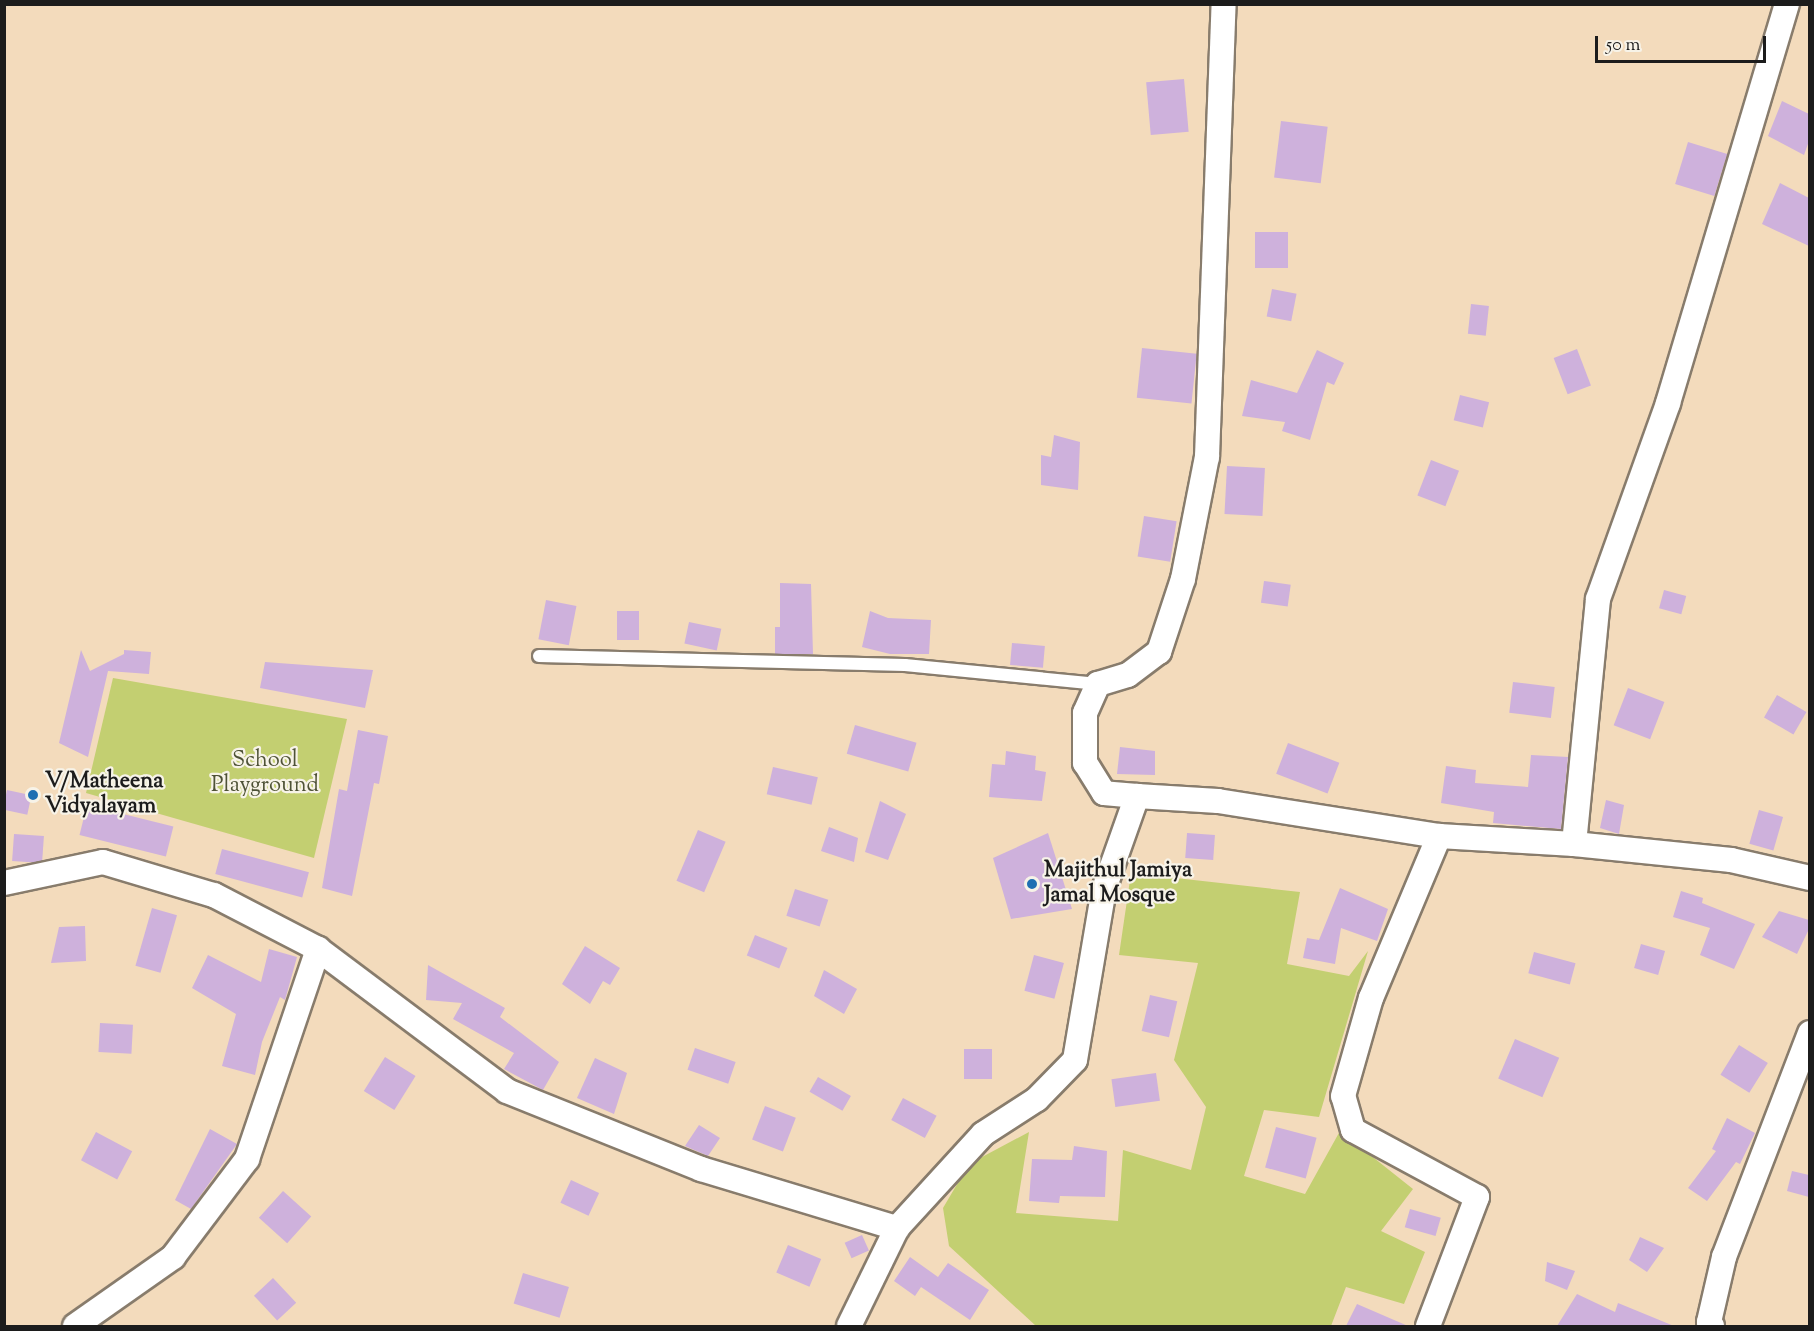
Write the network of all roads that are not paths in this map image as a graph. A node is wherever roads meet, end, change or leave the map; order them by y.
1 (1224, 4) edge
2 (1787, 4) edge
3 (539, 656) dead end
4 (1098, 684) junction
5 (1137, 796) junction
6 (1439, 836) junction
7 (1574, 844) junction
8 (1809, 878) edge
9 (4, 883) edge
10 (318, 948) junction
11 (1809, 1033) edge
12 (897, 1228) junction
13 (75, 1326) edge
14 (849, 1326) edge
15 (1428, 1326) edge
16 (1712, 1326) edge

1 - 4 street
2 - 7 street
3 - 4 lane
4 - 5 street
5 - 6 street
5 - 12 street
6 - 7 street
6 - 15 street
7 - 8 street
9 - 10 street
10 - 12 street
10 - 13 street
11 - 16 street
12 - 14 street

